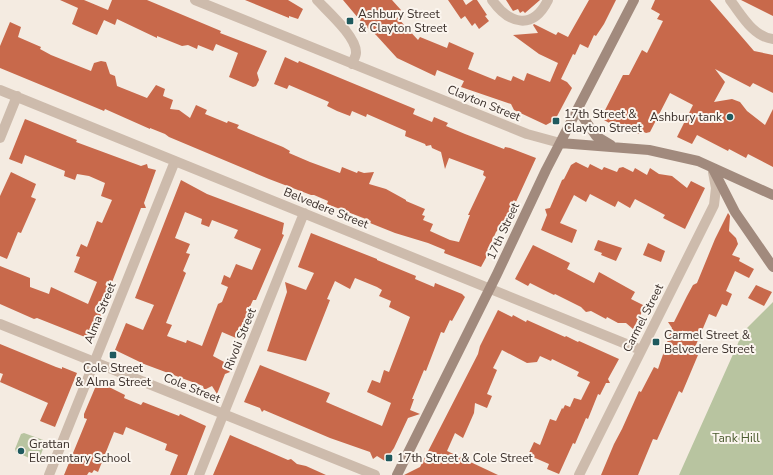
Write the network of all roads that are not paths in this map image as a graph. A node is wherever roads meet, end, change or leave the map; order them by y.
1 (195, 0) edge
2 (317, 0) edge
3 (492, 0) edge
4 (548, 0) edge
5 (634, 0) edge
6 (730, 0) edge
7 (773, 39) edge
8 (352, 64) junction
9 (0, 90) edge
10 (17, 96) junction
11 (578, 110) junction
12 (0, 138) edge
13 (560, 143) junction
14 (614, 146) junction
15 (175, 161) junction
16 (713, 168) junction
17 (773, 195) edge
18 (304, 214) junction
19 (773, 267) edge
20 (490, 289) junction
21 (0, 324) edge
22 (641, 350) junction
23 (94, 362) junction
24 (224, 414) junction
25 (49, 475) edge
26 (199, 475) edge
27 (375, 475) edge
28 (397, 475) edge
29 (579, 475) edge

1 - 8 street, Clayton Street
2 - 8 street
3 - 4 street
5 - 11 main road, 17th Street
6 - 7 street
8 - 13 street, Clayton Street
9 - 10 street, Belvedere Street
10 - 12 street
10 - 15 street, Belvedere Street
11 - 13 main road, 17th Street
11 - 14 main road
13 - 14 main road, Clayton Street
13 - 20 main road, 17th Street
14 - 16 main road, Clayton Street
15 - 18 street, Belvedere Street
15 - 23 street, Alma Street
16 - 17 main road, Clayton Street
16 - 19 main road
16 - 22 street, Carmel Street
18 - 20 street, Belvedere Street
18 - 24 street, Rivoli Street
20 - 22 street, Belvedere Street
20 - 28 main road, 17th Street
21 - 23 street, Cole Street
22 - 29 street, Carmel Street
23 - 24 street, Cole Street
23 - 25 street, Alma Street
24 - 26 street, Rivoli Street
24 - 27 street, Cole Street

